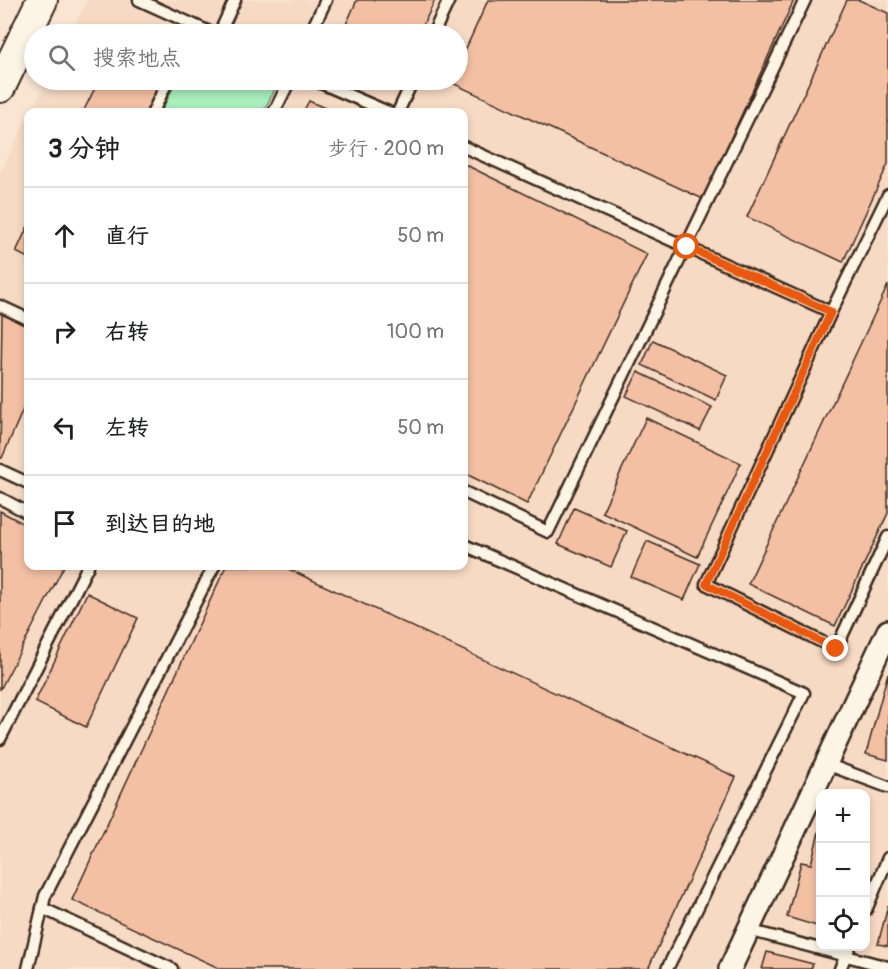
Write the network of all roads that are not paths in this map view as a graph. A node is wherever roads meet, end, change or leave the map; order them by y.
1 (42, 0) edge
2 (139, 0) edge
3 (235, 0) edge
4 (326, 0) edge
5 (449, 0) edge
6 (805, 0) edge
7 (29, 24) edge
8 (181, 24) edge
9 (222, 24) edge
10 (315, 24) edge
11 (438, 24) edge
12 (24, 33) edge
13 (0, 87) edge
14 (163, 90) edge
15 (285, 90) edge
16 (337, 90) edge
17 (408, 90) edge
18 (155, 108) edge
19 (276, 108) edge
20 (379, 108) edge
21 (400, 108) edge
22 (468, 149) edge
23 (888, 195) edge
24 (687, 247) junction
25 (0, 306) edge
26 (831, 312) junction
27 (24, 317) edge
28 (0, 470) edge
29 (24, 481) edge
30 (468, 494) edge
31 (0, 498) edge
32 (24, 511) edge
33 (888, 537) edge
34 (468, 546) edge
35 (86, 570) edge
36 (212, 570) edge
37 (887, 635) edge
38 (0, 739) edge
39 (826, 764) junction
40 (888, 788) edge
41 (888, 858) edge
42 (870, 901) edge
43 (42, 908) junction
44 (748, 930) junction
45 (816, 944) edge
46 (848, 951) edge
47 (888, 967) edge
48 (28, 969) edge
49 (172, 969) edge
50 (667, 969) edge
51 (730, 969) edge
52 (840, 969) edge

1 - 7 street
2 - 8 lane
3 - 9 lane
4 - 10 lane
5 - 11 lane
6 - 24 lane
12 - 13 street
14 - 18 lane
15 - 19 lane
16 - 20 lane
17 - 21 lane
22 - 24 lane
23 - 26 lane
24 - 26 lane
24 - 30 lane
25 - 27 lane
26 - 33 lane
28 - 29 lane
31 - 32 lane
34 - 50 lane
35 - 38 lane
36 - 43 lane
37 - 39 street
39 - 40 lane
39 - 44 street
41 - 42 lane
43 - 48 lane
43 - 49 lane
44 - 45 lane
44 - 51 street
46 - 47 lane
46 - 52 lane

